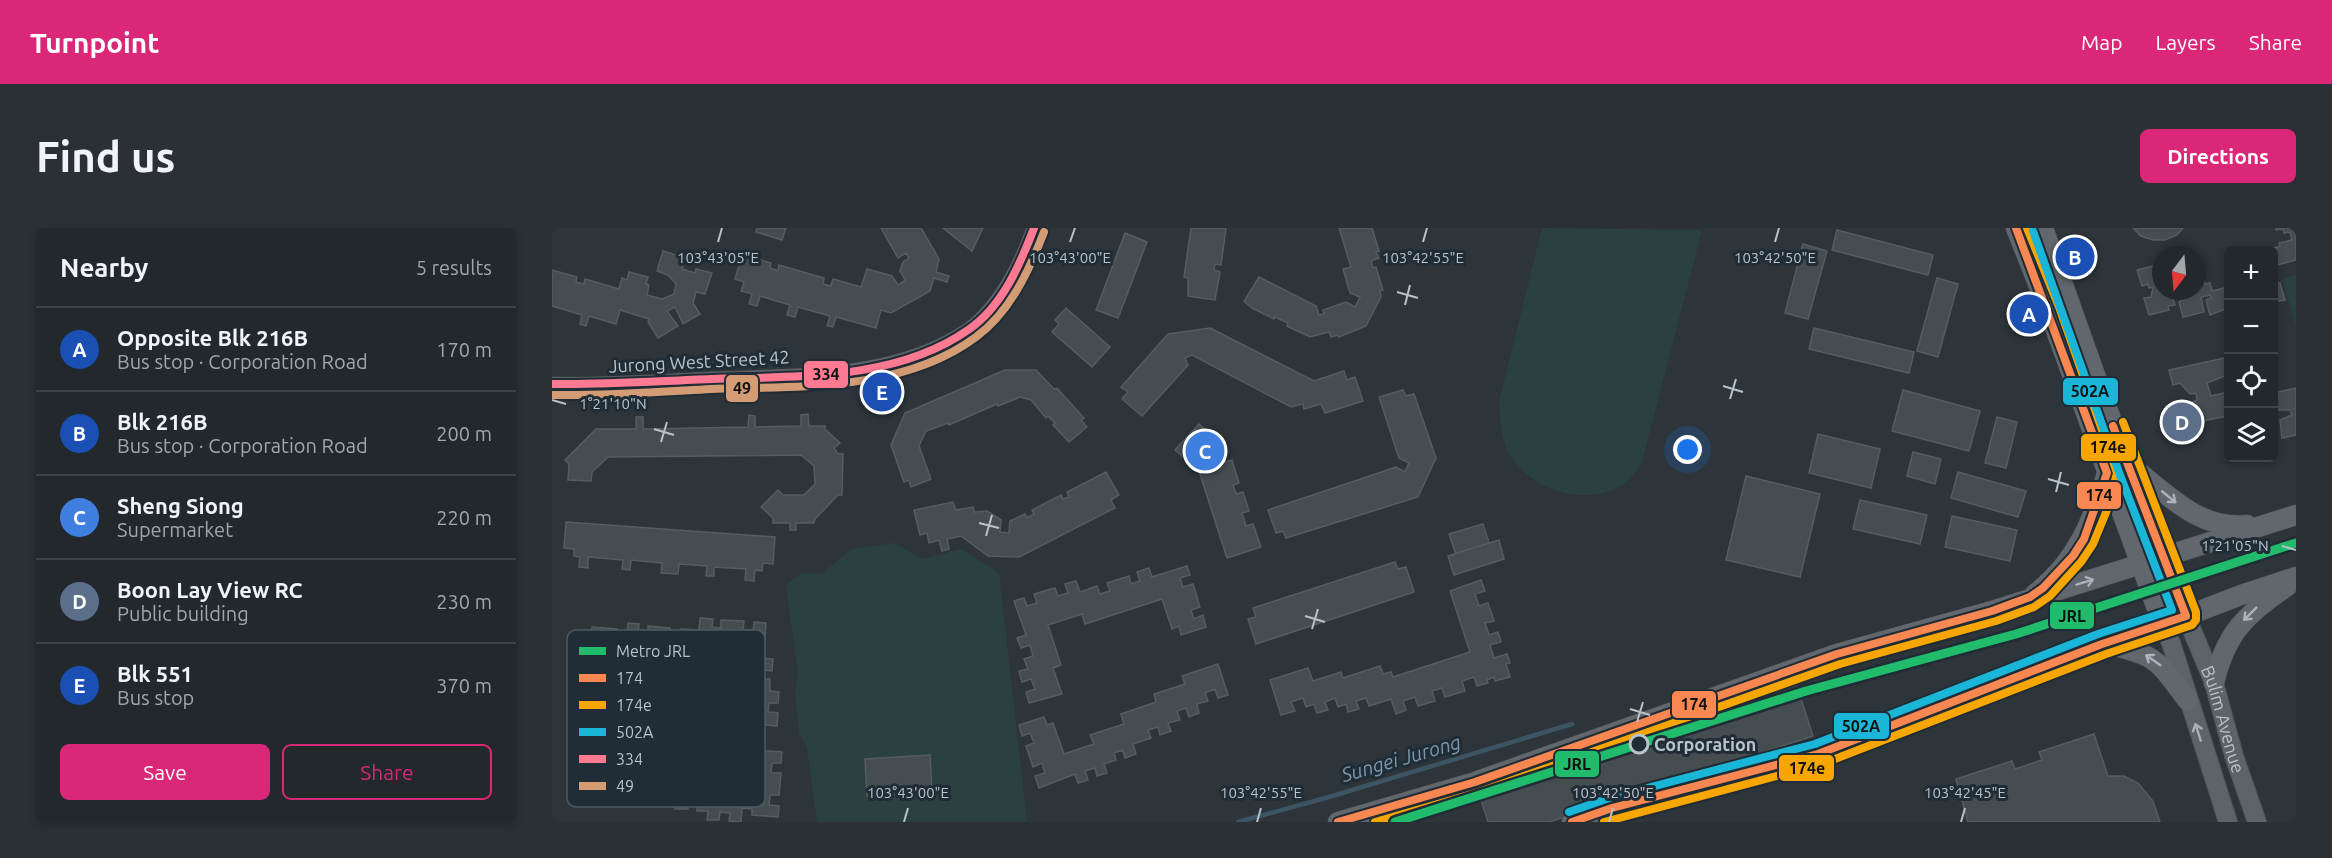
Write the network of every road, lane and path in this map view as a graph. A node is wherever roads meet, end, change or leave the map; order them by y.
1 (1034, 228) edge
2 (2016, 228) edge
3 (2043, 228) edge
4 (552, 384) edge
5 (2124, 460) junction
6 (2107, 473) junction
7 (2296, 515) edge
8 (2274, 521) junction
9 (2162, 558) junction
10 (2140, 565) junction
11 (2296, 578) edge
12 (2030, 597) junction
13 (2186, 615) junction
14 (2163, 625) junction
15 (2102, 644) junction
16 (2214, 683) junction
17 (2188, 701) junction
18 (1338, 822) edge
19 (1572, 822) edge
20 (2228, 822) edge
21 (2257, 822) edge

1 - 4 street, Jurong West Street 42
2 - 6 main road
3 - 5 main road
5 -> 8 main road
5 - 9 main road
6 - 10 main road
6 - 12 main road
7 - 8 main road
8 - 9 main road
9 - 10 main road
9 - 13 main road
12 -> 10 main road
10 - 14 main road
11 - 13 main road
11 -> 16 main road
12 - 18 main road
13 - 14 main road
13 - 16 street, Bulim Avenue
14 - 15 main road
14 - 17 street, Bulim Avenue
17 -> 15 main road
15 - 19 main road
16 - 21 street, Bulim Avenue
20 -> 17 street, Bulim Avenue

